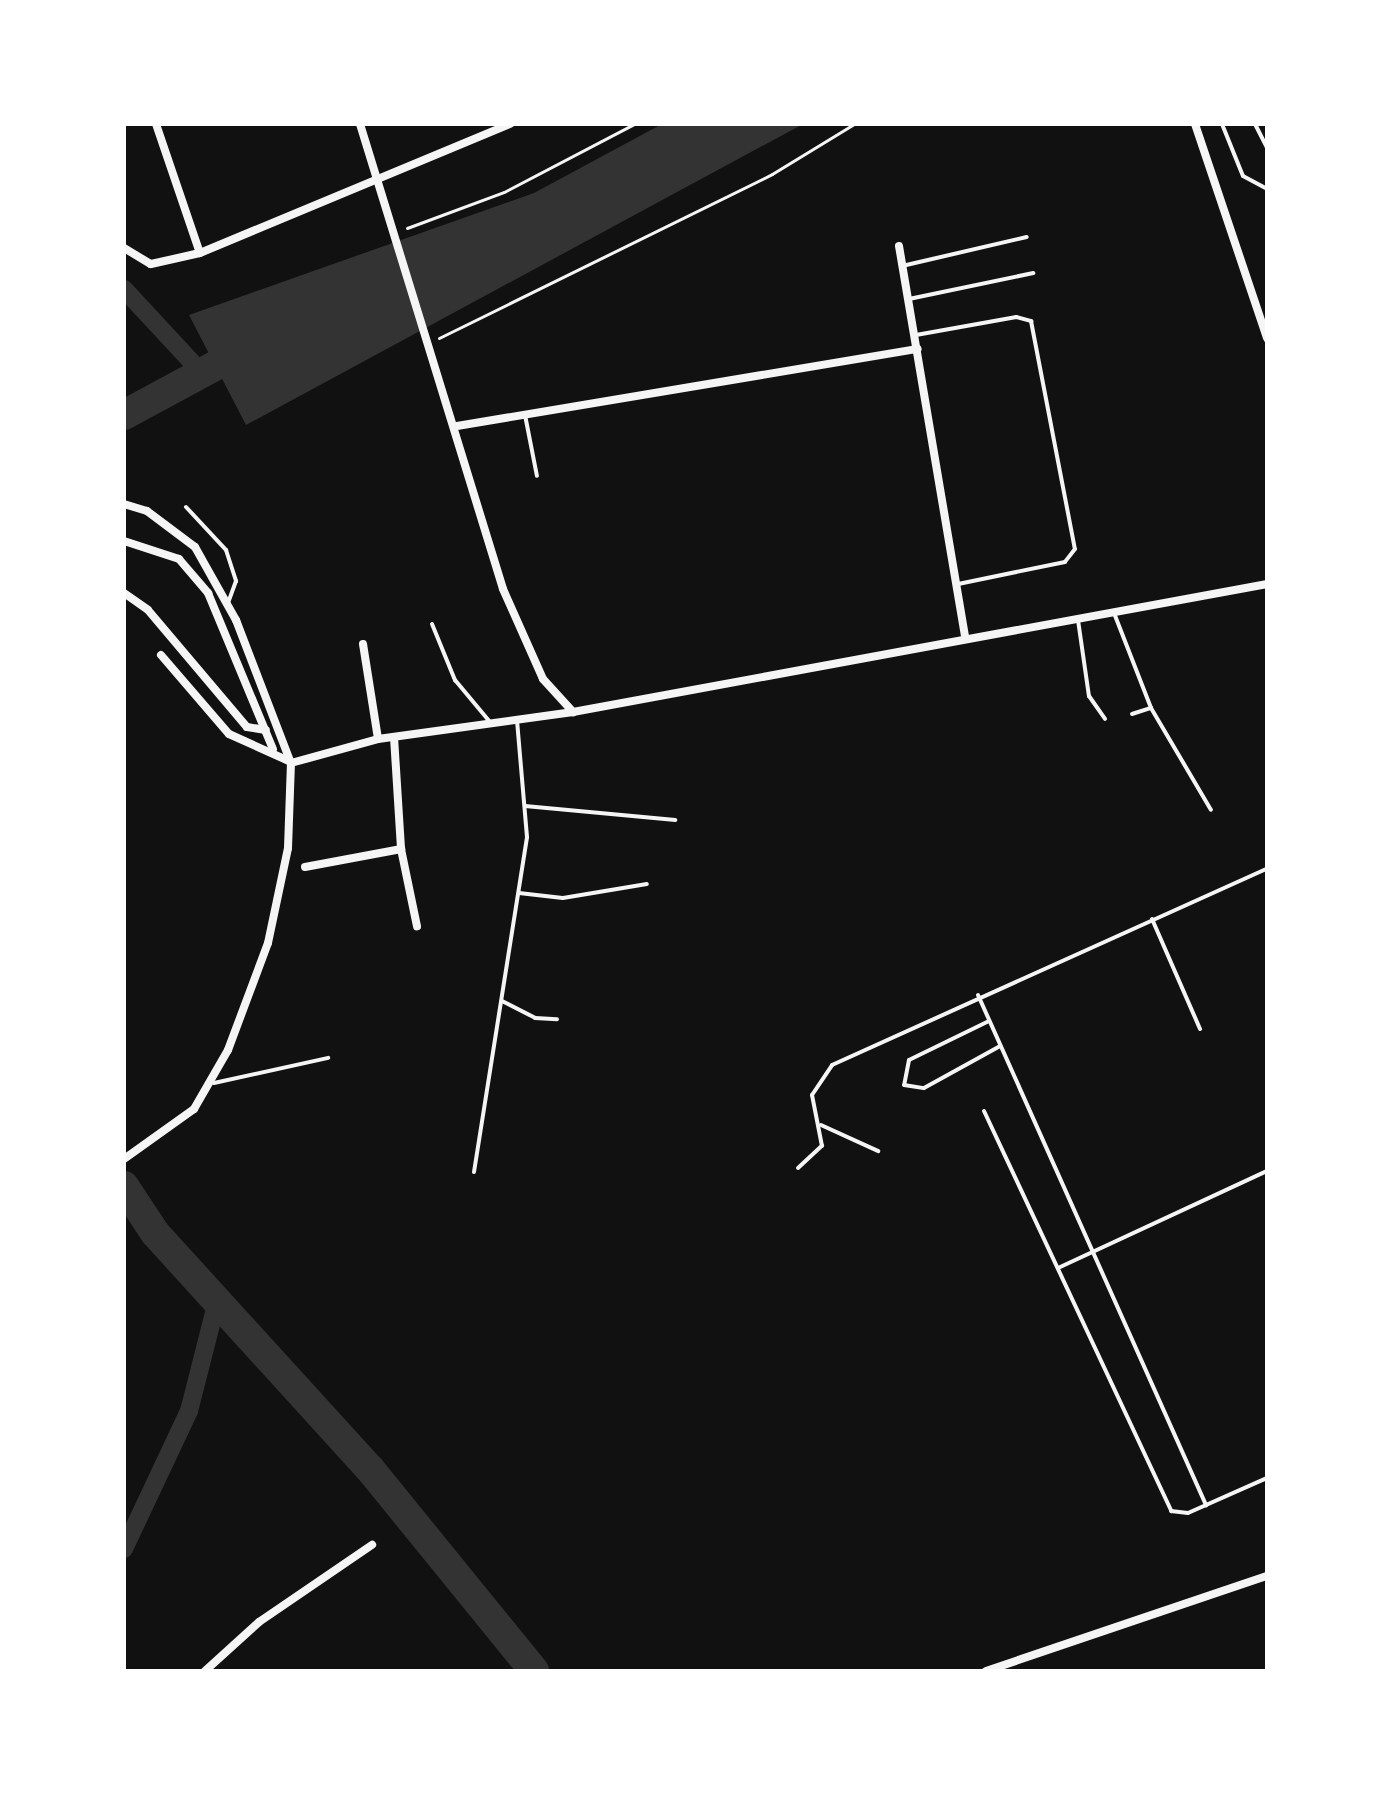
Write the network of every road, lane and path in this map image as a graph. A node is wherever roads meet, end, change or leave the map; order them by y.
1 (156, 124) edge
2 (360, 124) edge
3 (510, 124) edge
4 (634, 124) edge
5 (854, 124) edge
6 (1195, 124) edge
7 (1222, 124) edge
8 (1255, 124) edge
9 (1267, 148) edge
10 (378, 178) junction
11 (1267, 189) edge
12 (393, 228) junction
13 (1027, 237) dead end
14 (899, 246) dead end
15 (124, 248) edge
16 (200, 253) junction
17 (902, 266) junction
18 (1033, 273) dead end
19 (907, 299) junction
20 (916, 335) junction
21 (1267, 338) edge
22 (431, 345) junction
23 (918, 349) junction
24 (525, 415) junction
25 (457, 426) junction
26 (537, 476) dead end
27 (124, 504) edge
28 (186, 507) dead end
29 (124, 541) edge
30 (956, 584) junction
31 (1267, 584) edge
32 (124, 593) edge
33 (228, 603) junction
34 (1113, 611) junction
35 (1077, 617) junction
36 (432, 624) dead end
37 (965, 638) junction
38 (363, 644) dead end
39 (161, 655) dead end
40 (1151, 708) junction
41 (573, 712) junction
42 (1132, 714) dead end
43 (516, 719) junction
44 (1105, 719) dead end
45 (490, 722) junction
46 (266, 730) junction
47 (394, 737) junction
48 (378, 739) junction
49 (273, 749) junction
50 (291, 763) junction
51 (525, 806) junction
52 (1211, 810) dead end
53 (675, 820) dead end
54 (401, 849) junction
55 (305, 867) dead end
56 (1267, 869) edge
57 (647, 884) dead end
58 (519, 893) junction
59 (1152, 919) junction
60 (417, 926) dead end
61 (978, 995) junction
62 (502, 1001) junction
63 (557, 1019) dead end
64 (989, 1021) junction
65 (1200, 1029) dead end
66 (1000, 1045) junction
67 (328, 1058) dead end
68 (214, 1083) junction
69 (984, 1111) dead end
70 (821, 1125) junction
71 (878, 1151) dead end
72 (124, 1159) edge
73 (798, 1168) dead end
74 (1267, 1171) edge
75 (474, 1172) dead end
76 (1093, 1252) junction
77 (1058, 1268) junction
78 (1267, 1478) edge
79 (1206, 1505) junction
80 (372, 1545) dead end
81 (1267, 1576) edge
82 (205, 1671) edge
83 (986, 1671) edge

1 - 16 street
2 - 10 street
3 - 10 street
4 - 12 path
5 - 22 path
6 - 21 street
7 - 11 lane
8 - 9 lane
10 - 12 street
10 - 16 street
12 - 22 street
13 - 17 lane
14 - 17 street
15 - 16 street
17 - 19 street
18 - 19 lane
19 - 20 street
20 - 23 street
20 - 30 lane
22 - 25 street
23 - 24 street
23 - 30 street
24 - 25 street
24 - 26 lane
25 - 41 street
27 - 33 street
28 - 33 lane
29 - 46 street
30 - 37 street
31 - 34 street
32 - 46 street
33 - 50 street
34 - 35 street
34 - 40 lane
35 - 37 street
35 - 44 lane
36 - 45 lane
37 - 41 street
38 - 48 street
39 - 49 street
40 - 42 lane
40 - 52 lane
41 - 43 street
43 - 45 street
43 - 51 lane
45 - 47 street
46 - 49 street
47 - 48 street
47 - 54 street
48 - 50 street
49 - 50 street
50 - 68 street
51 - 53 lane
51 - 58 lane
54 - 55 street
54 - 60 street
56 - 59 lane
57 - 58 lane
58 - 62 lane
59 - 61 lane
59 - 65 lane
61 - 64 lane
61 - 70 lane
62 - 63 lane
62 - 75 lane
64 - 66 lane
64 - 66 lane
66 - 76 lane
67 - 68 lane
68 - 72 street
69 - 77 lane
70 - 71 lane
70 - 73 lane
74 - 76 lane
76 - 77 lane
76 - 79 lane
77 - 79 lane
78 - 79 lane
80 - 82 street
81 - 83 street

